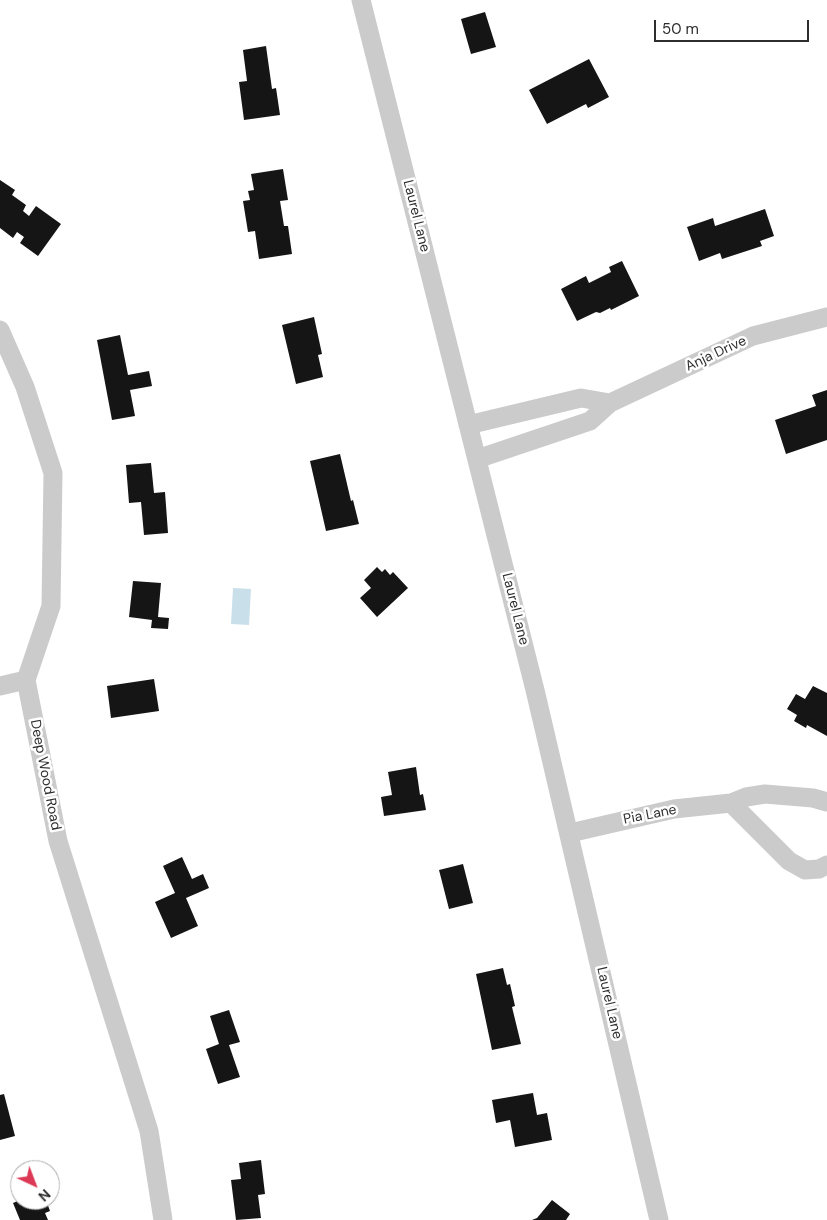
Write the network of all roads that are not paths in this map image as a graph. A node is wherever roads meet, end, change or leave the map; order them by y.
1 (361, 0) edge
2 (827, 317) edge
3 (0, 330) edge
4 (610, 403) junction
5 (468, 425) junction
6 (477, 459) junction
7 (26, 680) junction
8 (0, 686) edge
9 (827, 802) edge
10 (731, 803) junction
11 (570, 832) junction
12 (827, 865) edge
13 (163, 1220) edge
14 (659, 1220) edge

1 - 5 street, Laurel Lane
2 - 4 street, Anja Drive
3 - 7 street, Deep Wood Road
4 - 5 street
4 - 6 street, Anja Drive
5 - 6 street, Laurel Lane
6 - 11 street, Laurel Lane
7 - 8 street
7 - 13 street, Deep Wood Road
9 - 10 street, Pia Lane
10 - 11 street, Pia Lane
10 - 12 street
11 - 14 street, Laurel Lane

